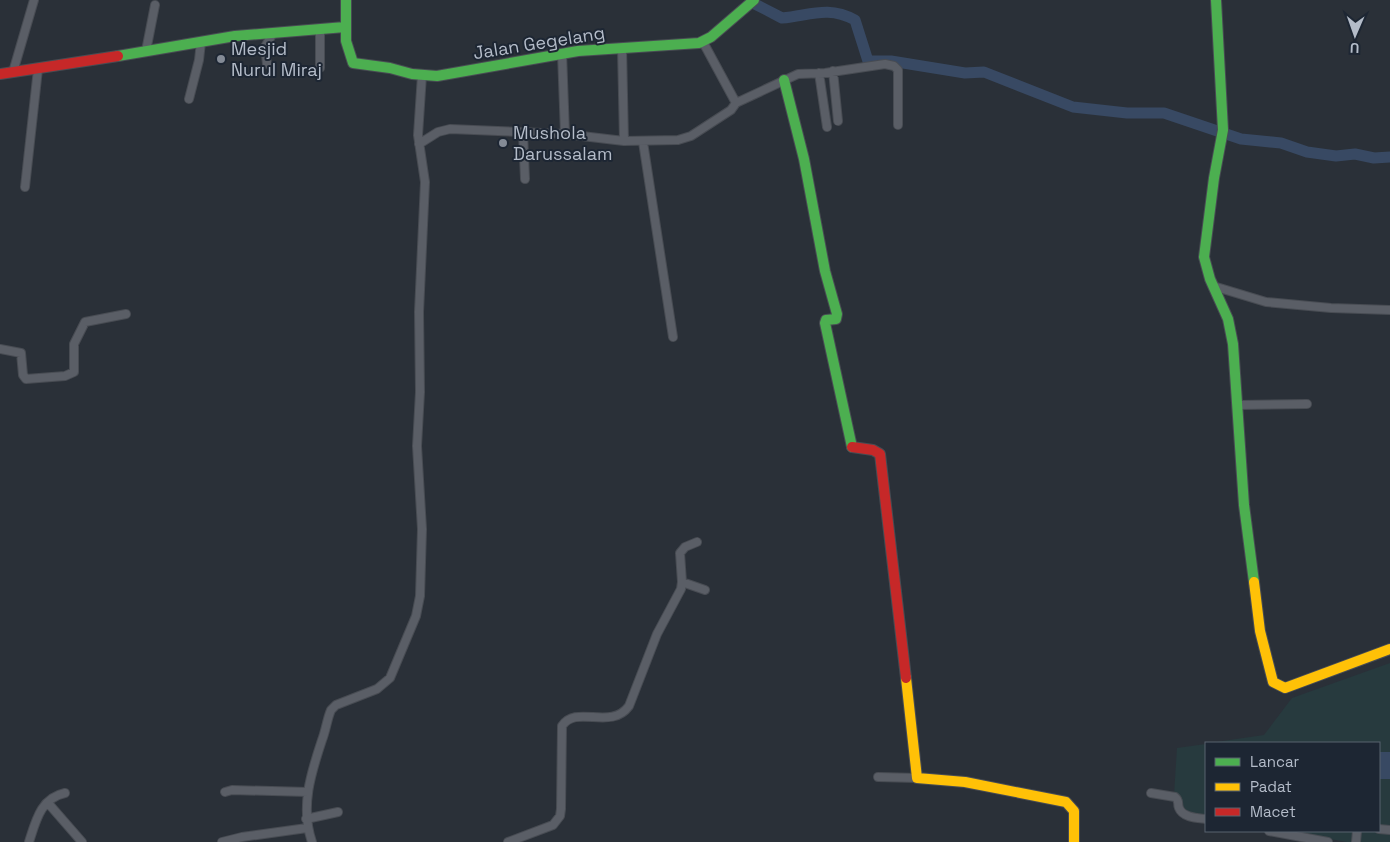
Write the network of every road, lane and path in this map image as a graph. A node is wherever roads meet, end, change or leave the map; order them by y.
1 (34, 0) edge
2 (346, 0) edge
3 (754, 0) edge
4 (1216, 0) edge
5 (155, 6) dead end
6 (345, 27) junction
7 (320, 29) junction
8 (273, 33) junction
9 (201, 42) junction
10 (703, 42) junction
11 (622, 48) junction
12 (146, 52) junction
13 (562, 53) junction
14 (267, 64) dead end
15 (320, 68) dead end
16 (38, 69) junction
17 (13, 72) junction
18 (833, 72) junction
19 (819, 73) junction
20 (0, 74) edge
21 (422, 75) junction
22 (784, 80) junction
23 (189, 99) dead end
24 (736, 103) junction
25 (838, 121) dead end
26 (898, 125) dead end
27 (827, 127) dead end
28 (523, 133) junction
29 (564, 134) junction
30 (624, 141) junction
31 (643, 142) junction
32 (419, 144) junction
33 (525, 179) dead end
34 (25, 187) dead end
35 (1213, 286) junction
36 (1390, 310) edge
37 (126, 314) dead end
38 (673, 337) dead end
39 (0, 349) edge
40 (1308, 404) dead end
41 (1238, 405) junction
42 (697, 542) dead end
43 (682, 582) junction
44 (704, 590) dead end
45 (1390, 649) edge
46 (878, 777) dead end
47 (917, 778) junction
48 (224, 792) dead end
49 (308, 792) junction
50 (65, 793) dead end
51 (1151, 793) dead end
52 (48, 803) junction
53 (338, 812) dead end
54 (306, 819) junction
55 (1205, 819) edge
56 (307, 828) junction
57 (1274, 832) edge
58 (1319, 832) edge
59 (1318, 840) junction
60 (29, 842) edge
61 (81, 842) edge
62 (222, 842) edge
63 (312, 842) edge
64 (508, 842) edge
65 (1074, 842) edge
66 (1328, 842) edge

1 - 17 street
2 - 6 street, Jalan Gegelang
3 - 10 street
4 - 35 street
5 - 12 street
6 - 7 street
6 - 21 street, Jalan Gegelang
7 - 8 street
7 - 15 street
8 - 9 street
8 - 14 street
9 - 12 street
9 - 23 street
10 - 11 street, Jalan Gegelang
10 - 24 street
11 - 13 street, Jalan Gegelang
11 - 30 street
12 - 16 street
13 - 21 street, Jalan Gegelang
13 - 29 street
16 - 17 street
16 - 34 street
17 - 20 street
18 - 19 street
18 - 25 street
18 - 26 street
19 - 22 street
19 - 27 street
21 - 32 street
22 - 24 street
22 - 47 street
24 - 31 street
28 - 29 street
28 - 32 street
28 - 33 street
29 - 30 street
30 - 31 street
31 - 38 street
32 - 49 street
35 - 36 street
35 - 41 street
37 - 39 street
40 - 41 street
41 - 45 street
42 - 43 street
43 - 44 street
43 - 64 street
46 - 47 street
47 - 65 street
48 - 49 street
49 - 54 street
50 - 52 street
51 - 55 street
52 - 60 street
52 - 61 street
53 - 54 street
54 - 56 street
56 - 62 street
56 - 63 street
57 - 59 street
58 - 59 street
59 - 66 street

